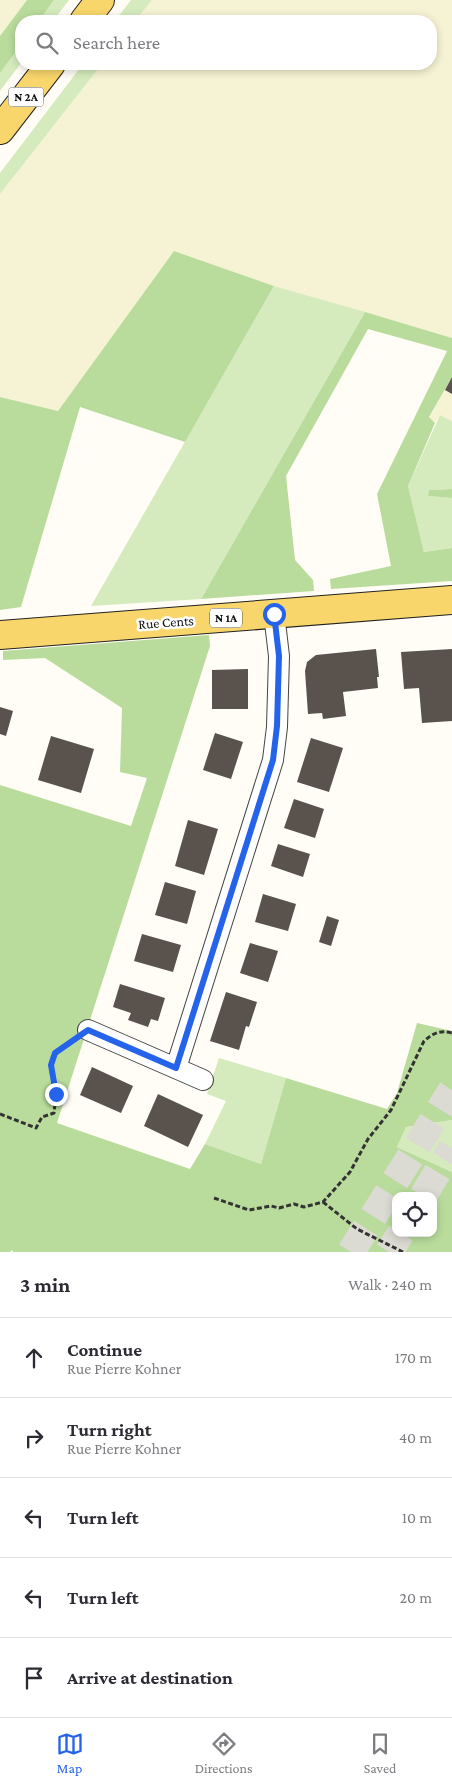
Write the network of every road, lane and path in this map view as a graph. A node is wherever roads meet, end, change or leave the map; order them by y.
1 (100, 0) edge
2 (89, 15) edge
3 (46, 70) edge
4 (0, 130) edge
5 (452, 600) edge
6 (274, 614) junction
7 (0, 635) edge
8 (88, 1030) joint
9 (452, 1033) edge
10 (176, 1068) junction
11 (203, 1080) dead end
12 (0, 1114) edge
13 (214, 1198) dead end
14 (323, 1202) junction
15 (403, 1252) edge

1 - 2 main road
3 - 4 main road, N 2A
5 - 6 main road, Rue Cents / N 1A
6 - 7 main road, Rue Cents / N 1A
6 - 10 street
8 - 10 street
8 - 12 path
9 - 14 path
10 - 11 street
13 - 14 path
14 - 15 path

